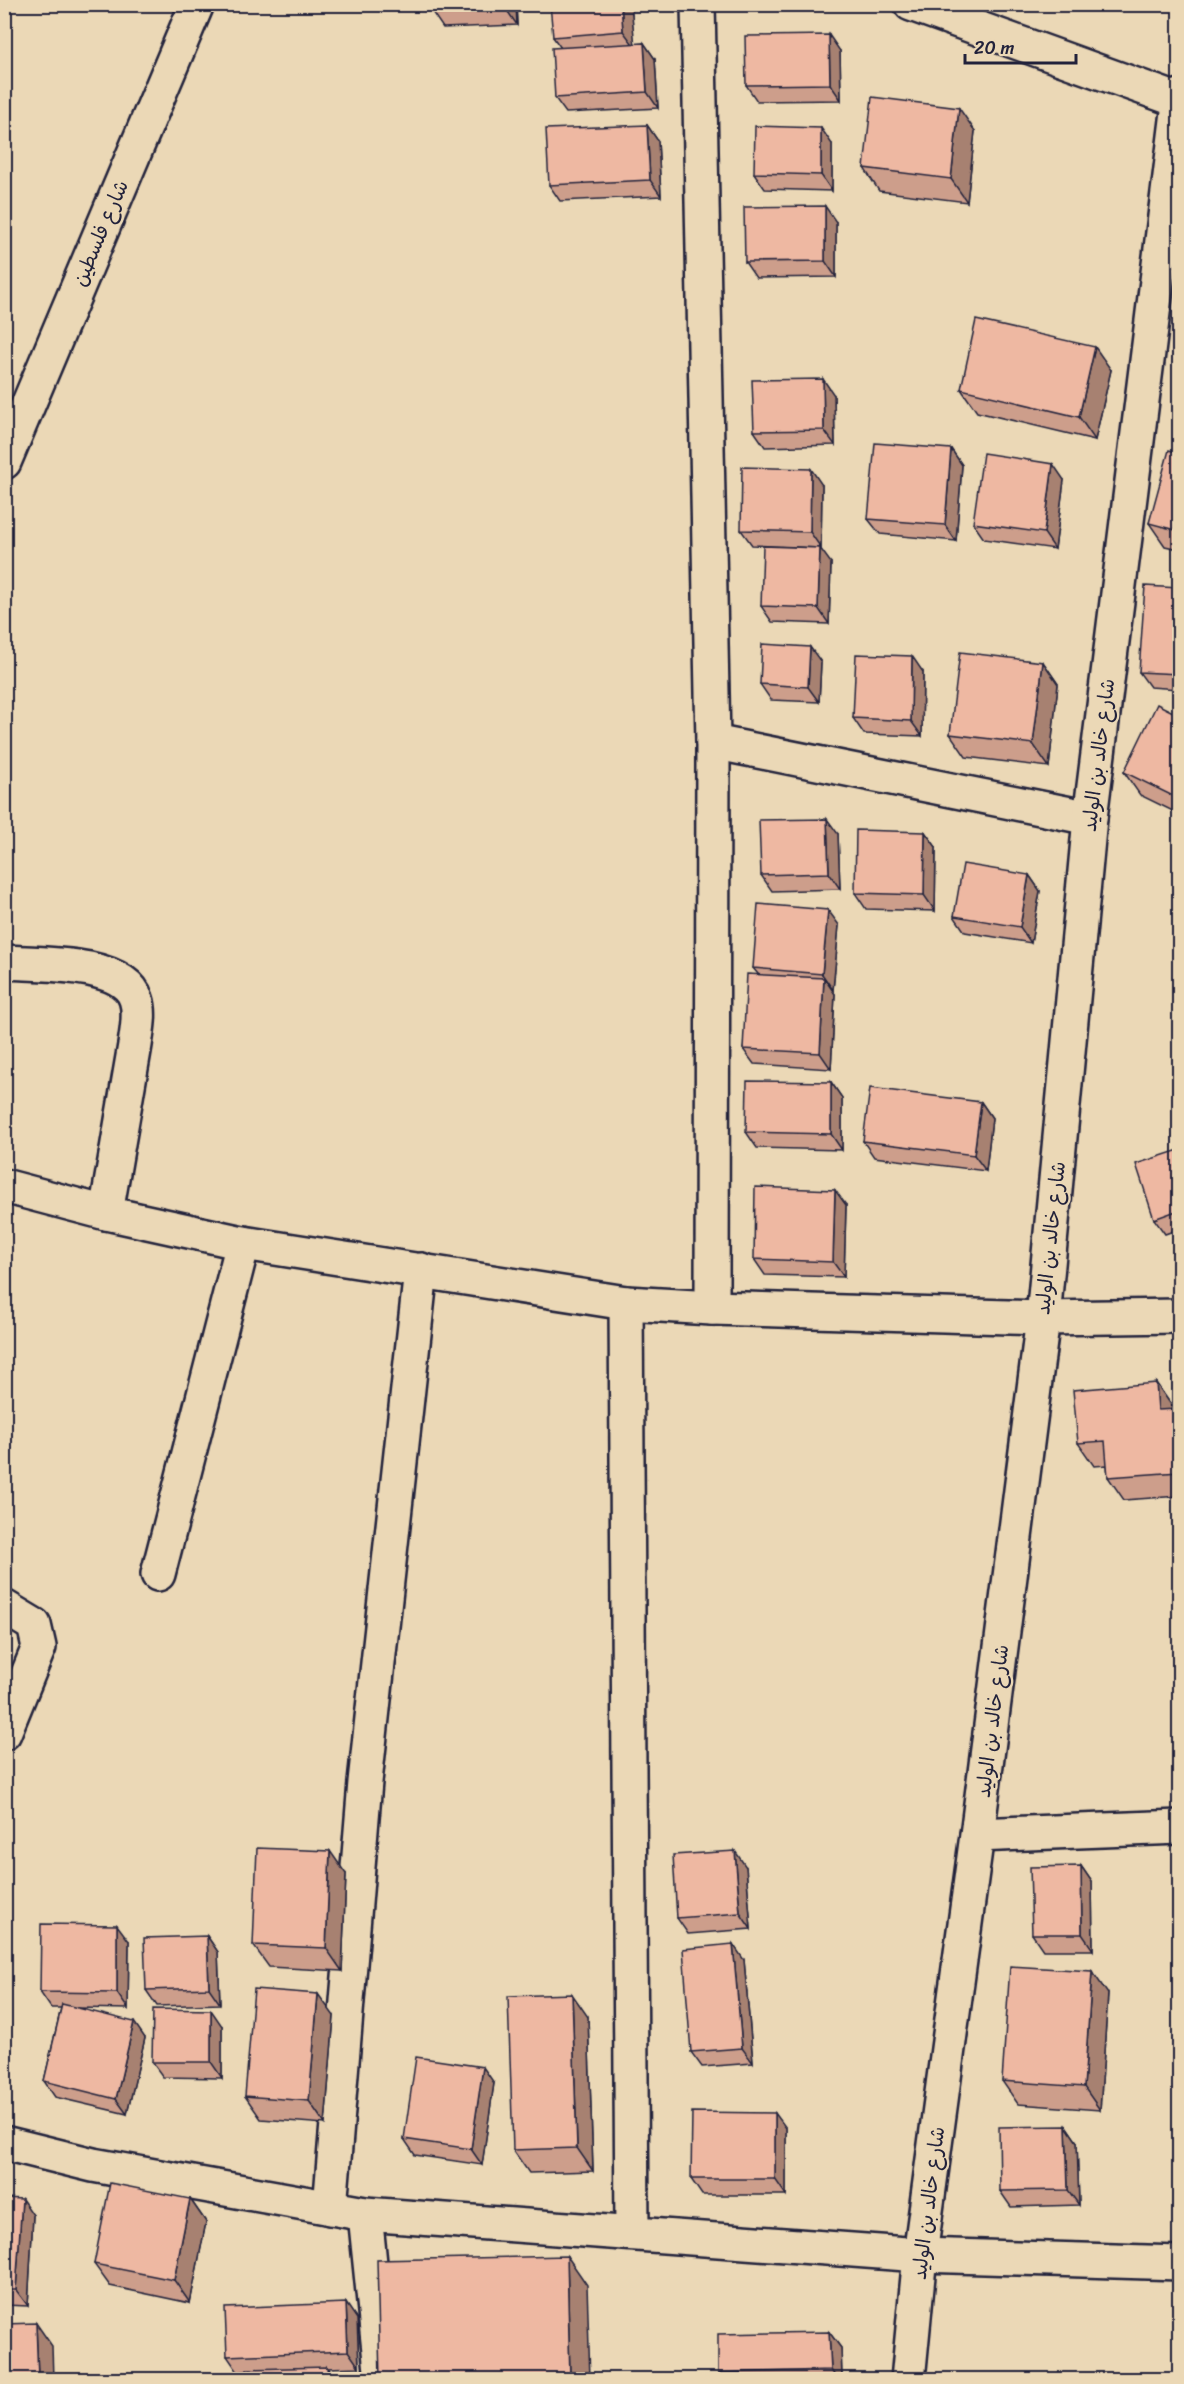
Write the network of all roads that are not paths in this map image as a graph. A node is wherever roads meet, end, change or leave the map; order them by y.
1 (197, 4) edge
2 (698, 4) edge
3 (911, 4) edge
4 (1179, 96) edge
5 (1179, 101) edge
6 (4, 462) edge
7 (713, 742) junction
8 (1090, 818) junction
9 (4, 962) edge
10 (4, 1186) edge
11 (106, 1213) junction
12 (243, 1243) junction
13 (421, 1270) junction
14 (626, 1303) junction
15 (712, 1308) junction
16 (1179, 1316) edge
17 (1043, 1318) junction
18 (158, 1574) dead end
19 (4, 1607) edge
20 (4, 1732) edge
21 (1179, 1827) edge
22 (977, 1835) junction
23 (4, 2143) edge
24 (330, 2208) junction
25 (365, 2214) junction
26 (632, 2232) junction
27 (920, 2255) junction
28 (1179, 2263) edge
29 (382, 2379) edge
30 (908, 2379) edge

1 - 6 street, شارع فلسطين
2 - 7 street
3 - 5 street
4 - 5 street, شارع خالد بن الوليد
5 - 8 street, شارع خالد بن الوليد
7 - 8 street
7 - 15 street
8 - 17 street, شارع خالد بن الوليد
9 - 11 street
10 - 11 street
11 - 12 street
12 - 13 street
12 - 18 street
13 - 14 street
13 - 24 street
14 - 15 street
14 - 26 street
15 - 17 street
16 - 17 street
17 - 22 street, شارع خالد بن الوليد
19 - 20 street
21 - 22 street
22 - 27 street, شارع خالد بن الوليد
23 - 24 street
24 - 25 street
25 - 26 street
25 - 29 street
26 - 27 street
27 - 28 street
27 - 30 street, شارع خالد بن الوليد

